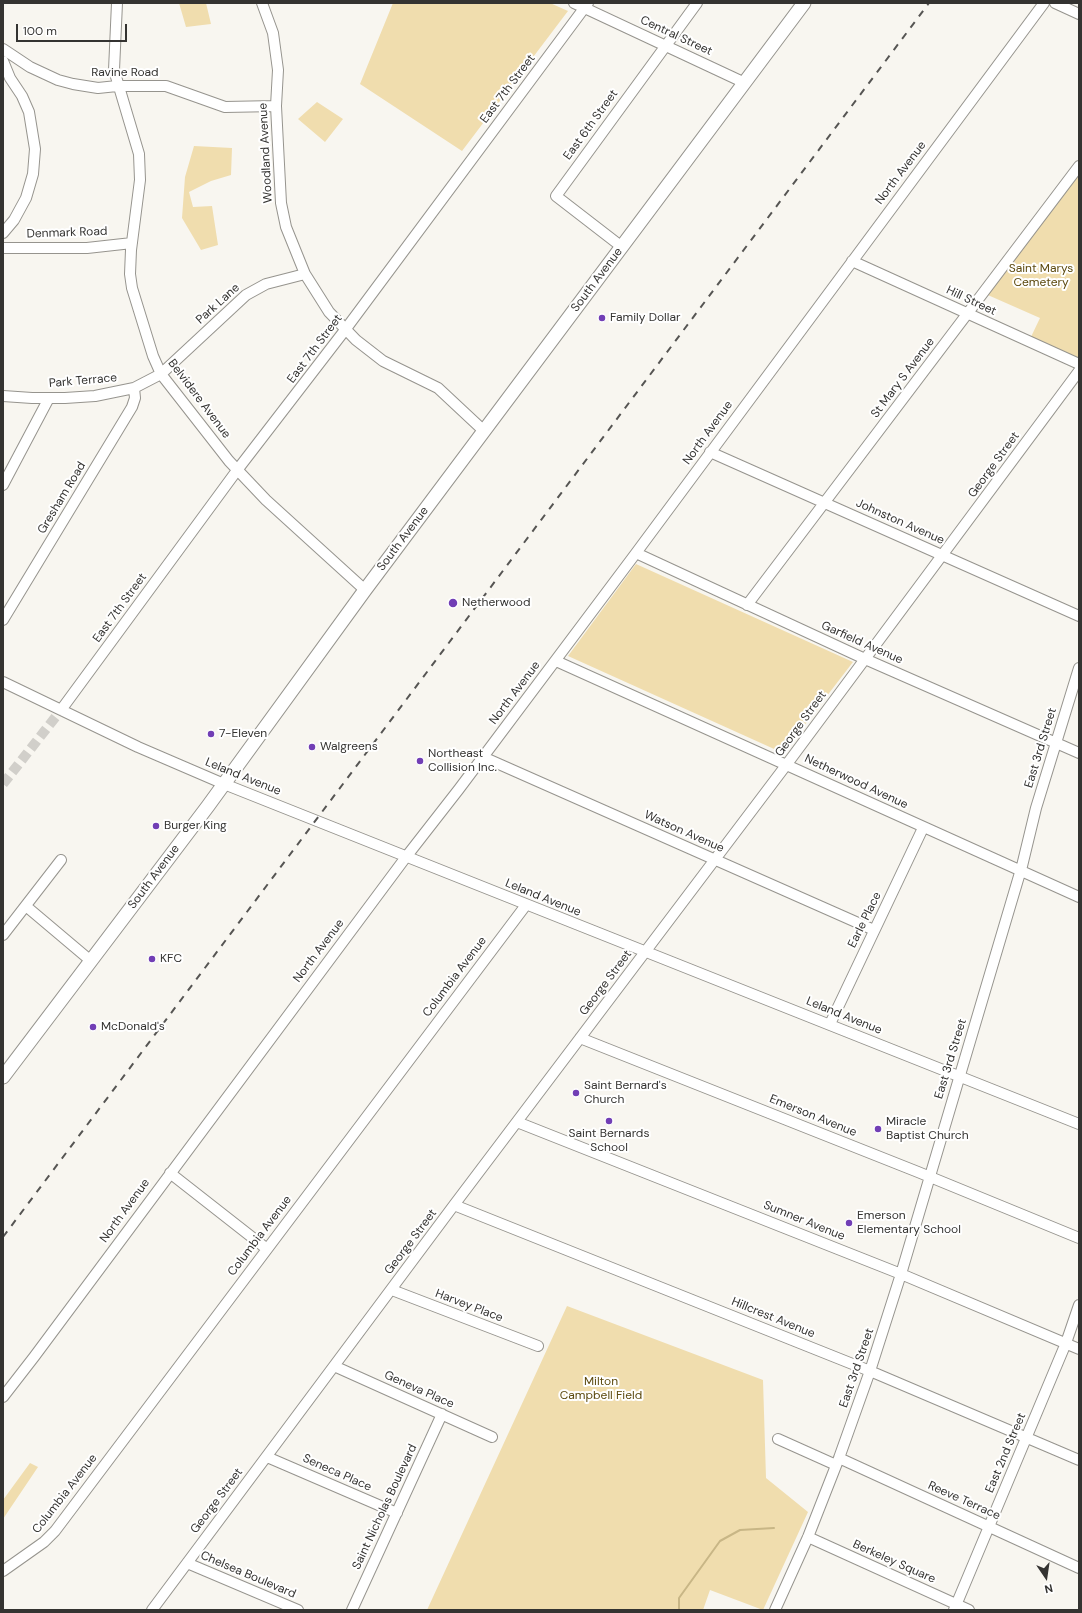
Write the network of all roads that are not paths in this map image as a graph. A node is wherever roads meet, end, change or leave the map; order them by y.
1 (117, 3) edge
2 (262, 3) edge
3 (574, 3) edge
4 (697, 3) edge
5 (804, 3) edge
6 (1044, 3) edge
7 (1055, 3) edge
8 (586, 5) edge
9 (1079, 14) edge
10 (666, 46) junction
11 (3, 49) edge
12 (3, 61) edge
13 (745, 83) junction
14 (117, 86) junction
15 (276, 106) junction
16 (1079, 166) edge
17 (3, 233) edge
18 (132, 243) junction
19 (622, 247) junction
20 (3, 248) edge
21 (852, 261) junction
22 (305, 274) junction
23 (967, 314) junction
24 (345, 330) junction
25 (1079, 364) edge
26 (1079, 371) edge
27 (161, 374) junction
28 (134, 388) junction
29 (3, 396) edge
30 (49, 398) junction
31 (484, 431) junction
32 (710, 452) junction
33 (238, 469) junction
34 (3, 485) edge
35 (825, 503) junction
36 (636, 554) junction
37 (943, 555) junction
38 (365, 590) junction
39 (747, 605) junction
40 (1079, 616) edge
41 (3, 620) edge
42 (865, 659) junction
43 (556, 661) junction
44 (1079, 668) edge
45 (3, 682) edge
46 (61, 710) junction
47 (1057, 743) junction
48 (1079, 753) edge
49 (483, 757) junction
50 (787, 764) junction
51 (224, 784) junction
52 (924, 828) junction
53 (406, 857) junction
54 (61, 860) dead end
55 (715, 860) junction
56 (1020, 871) junction
57 (1079, 897) edge
58 (526, 905) junction
59 (26, 907) junction
60 (874, 930) junction
61 (3, 935) edge
62 (645, 953) junction
63 (91, 960) junction
64 (830, 1024) junction
65 (580, 1038) junction
66 (960, 1076) junction
67 (3, 1077) edge
68 (517, 1122) junction
69 (1079, 1124) edge
70 (170, 1173) junction
71 (929, 1177) junction
72 (454, 1205) junction
73 (1079, 1238) edge
74 (267, 1249) junction
75 (901, 1274) junction
76 (392, 1290) junction
77 (1079, 1305) edge
78 (1066, 1343) junction
79 (538, 1346) dead end
80 (1079, 1349) edge
81 (334, 1366) junction
82 (870, 1371) junction
83 (3, 1396) edge
84 (442, 1414) junction
85 (492, 1437) dead end
86 (1027, 1437) junction
87 (778, 1439) dead end
88 (267, 1456) junction
89 (1079, 1460) edge
90 (838, 1462) junction
91 (397, 1513) junction
92 (989, 1526) junction
93 (808, 1537) junction
94 (187, 1563) junction
95 (1079, 1568) edge
96 (3, 1571) edge
97 (955, 1607) edge
98 (152, 1610) edge
99 (298, 1610) edge
100 (352, 1610) edge
101 (775, 1610) edge
102 (969, 1610) edge

1 - 14 street, Belvidere Avenue
2 - 15 street, Woodland Avenue
3 - 8 street, Central Street
4 - 10 street, East 6th Street
5 - 13 main road, South Avenue
6 - 21 street, North Avenue
7 - 9 street
8 - 10 street, Central Street
8 - 24 street, East 7th Street
10 - 13 street, Central Street
10 - 19 street, East 6th Street
11 - 14 street, Ravine Road
12 - 17 street
13 - 19 main road, South Avenue
14 - 15 street, Ravine Road
14 - 18 street, Belvidere Avenue
15 - 22 street, Woodland Avenue
16 - 23 street, St Mary S Avenue
18 - 20 street, Denmark Road
18 - 27 street, Belvidere Avenue
19 - 31 main road, South Avenue
21 - 23 street, Hill Street
21 - 32 street, North Avenue
22 - 24 street, Woodland Avenue
22 - 27 street, Park Lane
23 - 25 street, Hill Street
23 - 35 street, St Mary S Avenue
24 - 31 street, Woodland Avenue
24 - 33 street, East 7th Street
26 - 37 street, George Street
27 - 28 street, Park Terrace
27 - 33 street, Belvidere Avenue
28 - 30 street, Park Terrace
28 - 41 street, Gresham Road
29 - 30 street, Park Terrace
30 - 34 street
31 - 38 main road, South Avenue
32 - 35 street, Johnston Avenue
32 - 36 street, North Avenue
33 - 38 street, Belvidere Avenue
33 - 46 street, East 7th Street
35 - 37 street, Johnston Avenue
35 - 39 street, St Mary S Avenue
36 - 39 street, Garfield Avenue
36 - 43 street, North Avenue
37 - 40 street, Johnston Avenue
37 - 42 street, George Street
38 - 51 main road, South Avenue
39 - 42 street, Garfield Avenue
42 - 47 street, Garfield Avenue
42 - 50 street, George Street
43 - 49 street, North Avenue
43 - 50 street, Netherwood Avenue
44 - 47 street, East 3rd Street
45 - 46 street, Leland Avenue
46 - 51 street, Leland Avenue
47 - 48 street, Garfield Avenue
47 - 56 street, East 3rd Street
49 - 53 street, North Avenue
49 - 55 street, Watson Avenue
50 - 52 street, Netherwood Avenue
50 - 55 street, George Street
51 - 53 street, Leland Avenue
51 - 63 main road, South Avenue
52 - 56 street, Netherwood Avenue
52 - 60 street, Earle Place
53 - 58 street, Leland Avenue
53 - 70 street, North Avenue
54 - 59 street
55 - 60 street, Watson Avenue
55 - 62 street, George Street
56 - 57 street, Netherwood Avenue
56 - 66 street, East 3rd Street
58 - 62 street, Leland Avenue
58 - 74 street, Columbia Avenue
59 - 61 street
59 - 63 street
60 - 64 street, Earle Place
62 - 64 street, Leland Avenue
62 - 65 street, George Street
63 - 67 main road, South Avenue
64 - 66 street, Leland Avenue
65 - 68 street, George Street
65 - 71 street, Emerson Avenue
66 - 69 street, Leland Avenue
66 - 71 street, East 3rd Street
68 - 72 street, George Street
68 - 75 street, Sumner Avenue
70 - 74 street
70 - 83 street, North Avenue
71 - 73 street, Emerson Avenue
71 - 75 street, East 3rd Street
72 - 76 street, George Street
72 - 82 street, Hillcrest Avenue
74 - 96 street, Columbia Avenue
75 - 78 street, Sumner Avenue
75 - 82 street, East 3rd Street
76 - 79 street, Harvey Place
76 - 81 street, George Street
77 - 78 street, East 2nd Street
78 - 80 street, Sumner Avenue
78 - 86 street, East 2nd Street
81 - 84 street, Geneva Place
81 - 88 street, George Street
82 - 86 street, Hillcrest Avenue
82 - 90 street, East 3rd Street
84 - 85 street, Geneva Place
84 - 91 street, Saint Nicholas Boulevard
86 - 89 street, Hillcrest Avenue
86 - 92 street, East 2nd Street
87 - 90 street
88 - 91 street, Seneca Place
88 - 94 street, George Street
90 - 92 street, Reeve Terrace
90 - 93 street, East 3rd Street
91 - 100 street, Saint Nicholas Boulevard
92 - 95 street, Reeve Terrace
92 - 97 street, East 2nd Street
93 - 97 street, Berkeley Square
93 - 101 street, East 3rd Street
94 - 98 street, George Street
94 - 99 street, Chelsea Boulevard
97 - 102 street, Berkeley Square

